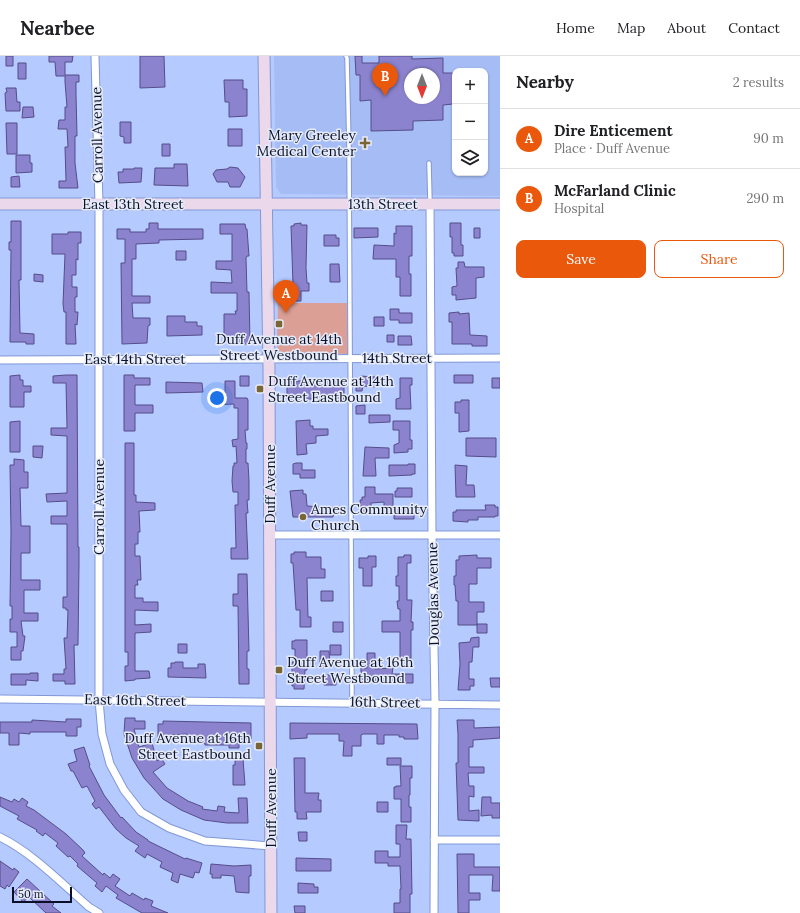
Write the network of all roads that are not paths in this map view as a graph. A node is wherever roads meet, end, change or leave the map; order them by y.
1 (95, 56) edge
2 (264, 56) edge
3 (346, 56) edge
4 (429, 163) dead end
5 (0, 204) edge
6 (98, 204) junction
7 (348, 204) junction
8 (430, 204) junction
9 (500, 204) edge
10 (267, 205) junction
11 (431, 358) junction
12 (500, 358) edge
13 (98, 359) junction
14 (269, 359) junction
15 (350, 359) junction
16 (0, 360) edge
17 (270, 535) junction
18 (351, 535) junction
19 (432, 535) junction
20 (500, 535) edge
21 (0, 699) edge
22 (99, 700) junction
23 (270, 702) junction
24 (352, 702) junction
25 (435, 703) junction
26 (500, 705) edge
27 (0, 837) edge
28 (434, 840) junction
29 (500, 840) edge
30 (271, 846) junction
31 (99, 913) edge
32 (271, 913) edge
33 (434, 913) edge

1 - 6 street, Carroll Avenue
2 - 10 main road, Duff Avenue
3 - 7 lane
4 - 8 lane
5 - 6 main road, East 13th Street
6 - 10 main road, East 13th Street
6 - 13 street, Carroll Avenue
7 - 8 main road, 13th Street
7 - 10 main road, 13th Street
7 - 15 lane
8 - 9 main road, 13th Street
8 - 11 street, Douglas Avenue
10 - 14 main road, Duff Avenue
11 - 12 street, 14th Street
11 - 15 street, 14th Street
11 - 19 street, Douglas Avenue
13 - 14 street, East 14th Street
13 - 16 street, East 14th Street
13 - 22 street, Carroll Avenue
14 - 15 street, 14th Street
14 - 17 main road, Duff Avenue
15 - 18 lane
17 - 18 street
17 - 23 main road, Duff Avenue
18 - 19 street
18 - 24 lane
19 - 20 street
19 - 25 street, Douglas Avenue
21 - 22 street, East 16th Street
22 - 23 street, East 16th Street
22 - 30 street, Carroll Avenue
23 - 24 street, 16th Street
23 - 30 main road, Duff Avenue
24 - 25 street, 16th Street
25 - 26 street, 16th Street
25 - 28 street, Douglas Avenue
27 - 31 street
28 - 29 street
28 - 33 street, Douglas Avenue
30 - 32 main road, Duff Avenue

